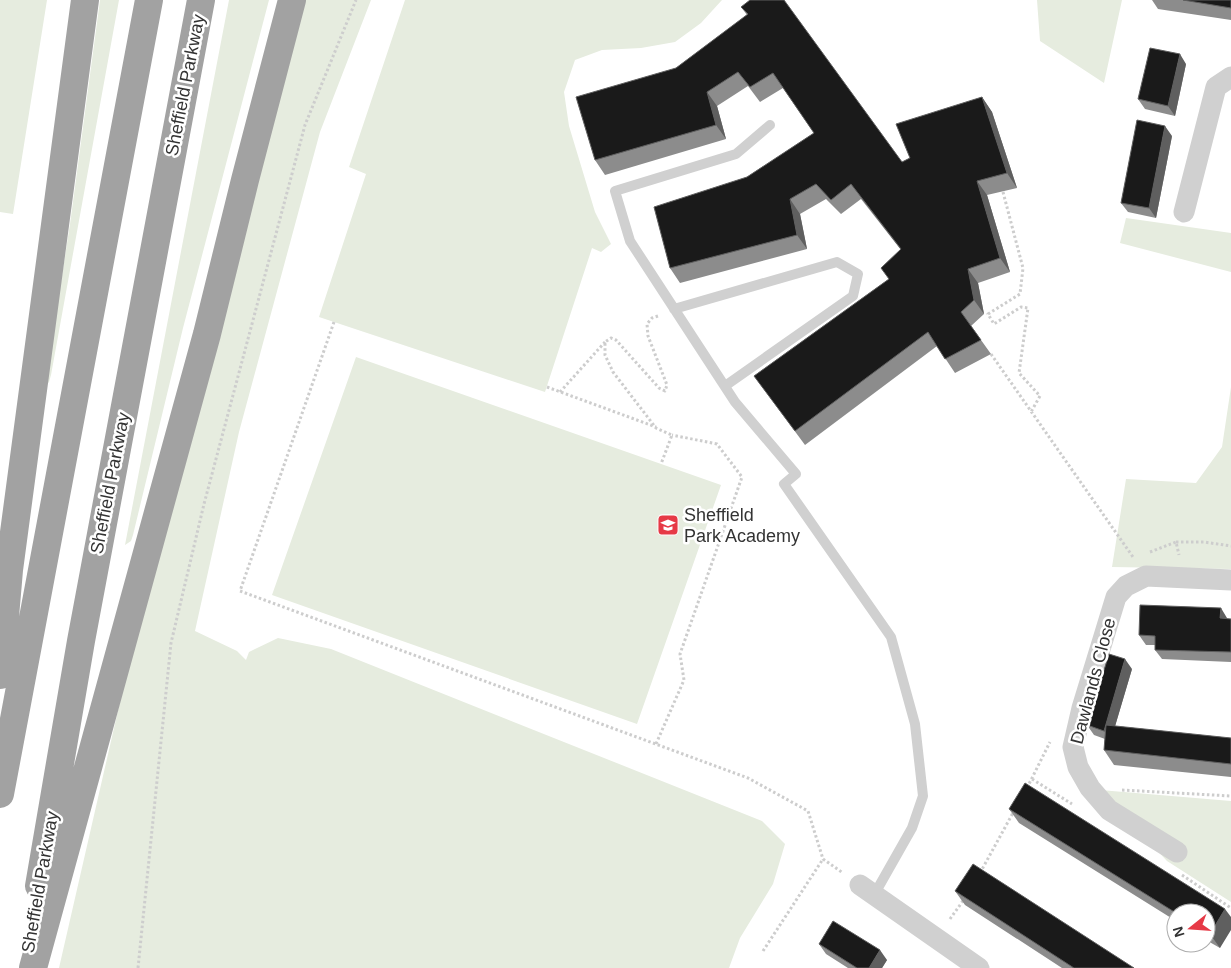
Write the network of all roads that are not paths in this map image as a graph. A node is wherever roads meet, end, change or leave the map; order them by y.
1 (85, 0) edge
2 (149, 0) edge
3 (201, 0) edge
4 (292, 0) edge
5 (1231, 77) edge
6 (770, 125) dead end
7 (1184, 212) dead end
8 (674, 309) junction
9 (725, 386) junction
10 (1231, 580) edge
11 (0, 675) edge
12 (0, 794) edge
13 (1177, 852) road end
14 (867, 890) joint
15 (25, 968) edge
16 (32, 968) edge
17 (979, 968) edge

1 - 11 highway
2 - 12 highway
3 - 15 highway, Sheffield Parkway
4 - 16 highway
5 - 7 street
6 - 8 lane
8 - 9 lane
8 - 9 lane
9 - 14 lane
10 - 13 street, Dawlands Close
14 - 17 street

